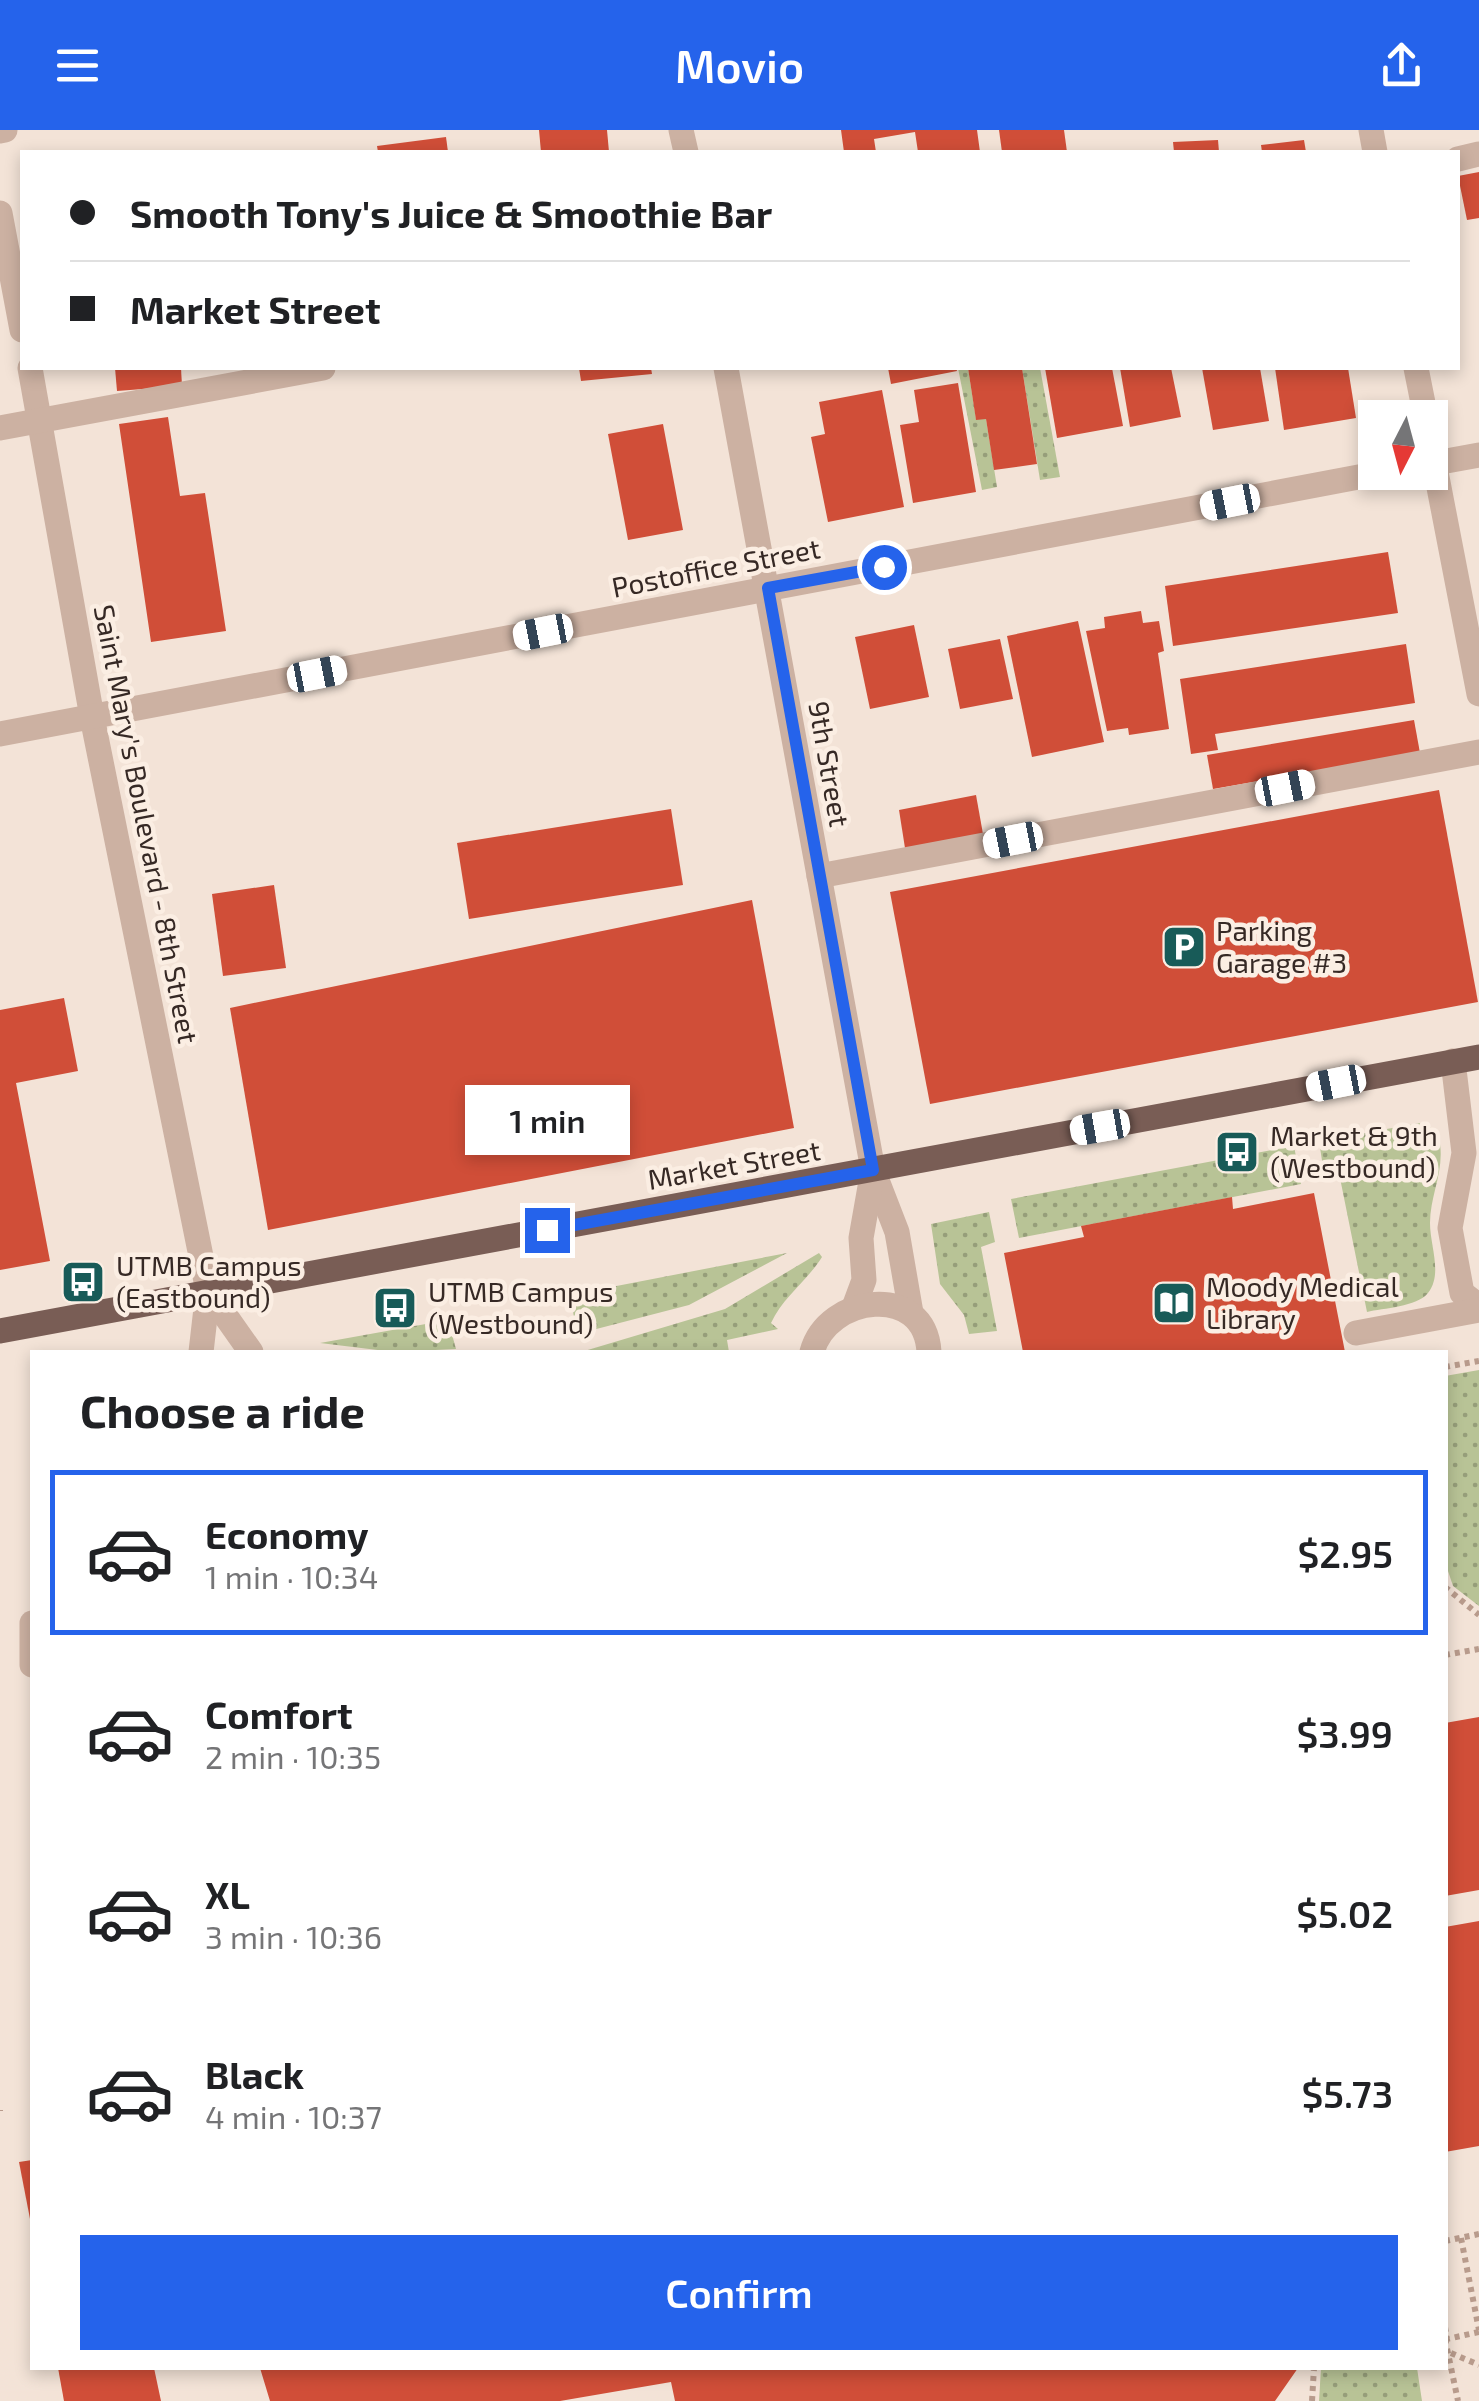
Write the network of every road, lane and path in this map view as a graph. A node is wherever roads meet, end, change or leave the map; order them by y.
1 (0, 213) edge
2 (20, 319) edge
3 (30, 370) edge
4 (312, 370) edge
5 (726, 370) edge
6 (1416, 370) edge
7 (1422, 400) edge
8 (40, 420) junction
9 (0, 428) edge
10 (1479, 454) edge
11 (1448, 455) edge
12 (1358, 477) edge
13 (1438, 490) edge
14 (768, 588) junction
15 (1479, 694) edge
16 (92, 717) junction
17 (0, 734) edge
18 (1479, 752) edge
19 (818, 876) junction
20 (1466, 1059) edge
21 (873, 1170) junction
22 (208, 1291) junction
23 (854, 1307) junction
24 (1479, 1308) edge
25 (911, 1313) junction
26 (0, 1331) edge
27 (1356, 1333) dead end
28 (201, 1350) edge
29 (250, 1350) edge
30 (813, 1350) edge
31 (928, 1350) edge
32 (1479, 1361) edge
33 (1448, 1366) edge
34 (1448, 1589) edge
35 (1479, 1615) edge
36 (1479, 1649) edge
37 (1448, 1654) edge
38 (1479, 2234) edge
39 (1461, 2238) junction
40 (1448, 2240) edge
41 (1479, 2331) edge
42 (1448, 2339) edge
43 (1448, 2346) edge
44 (1450, 2353) junction
45 (1479, 2365) edge
46 (1314, 2370) edge
47 (1312, 2401) edge
48 (1458, 2401) edge

1 - 2 street
3 - 8 street, Saint Mary's Boulevard - 8th Street
4 - 8 street
5 - 14 street, 9th Street
6 - 7 street
8 - 9 street
8 - 16 street, Saint Mary's Boulevard - 8th Street
10 - 11 street
12 - 14 street, Postoffice Street
13 - 15 street
14 - 16 street, Postoffice Street
14 - 19 street, 9th Street
16 - 17 street, Postoffice Street
16 - 22 street, Saint Mary's Boulevard - 8th Street
18 - 19 street
19 - 21 street, 9th Street
20 - 21 main road, Market Street
20 - 24 street
21 - 22 main road, Market Street
21 - 23 street, 9th Street
21 - 25 street, 9th Street
22 - 26 main road, Market Street
22 - 28 street
22 - 29 street
23 - 25 street
23 - 30 street
24 - 27 street
25 - 31 street, 9th Street
32 - 33 path
34 - 35 path
36 - 37 path
38 - 39 path
39 - 40 path
39 - 41 path
41 - 42 path
43 - 44 path
44 - 45 path
44 - 48 path
46 - 47 path

